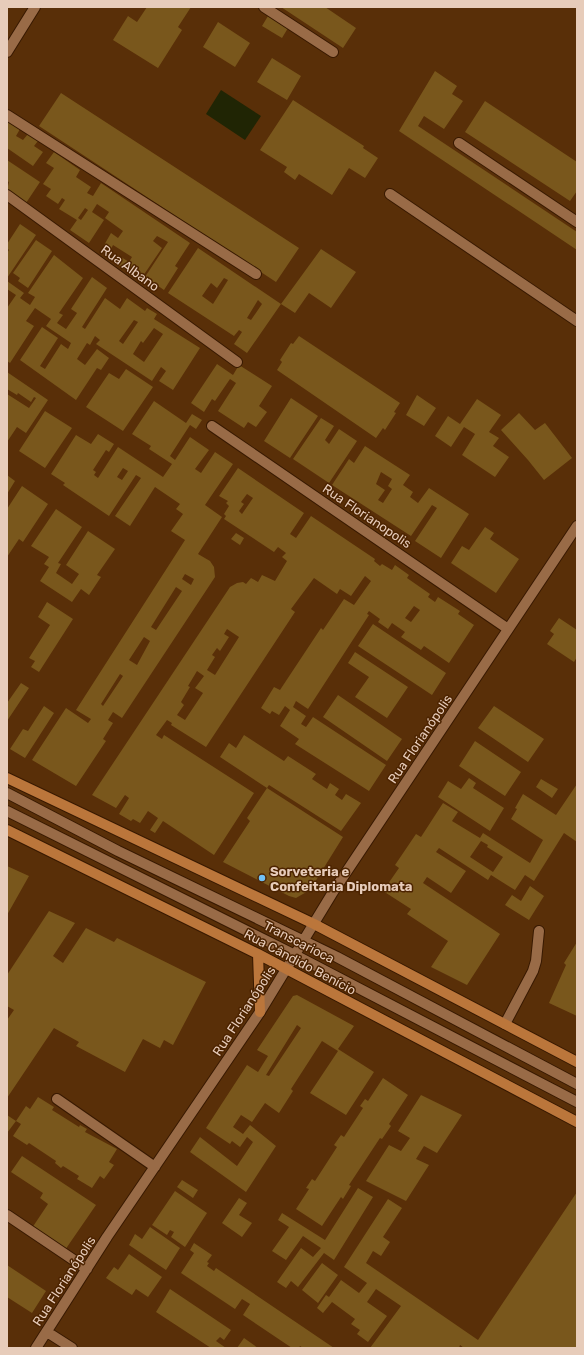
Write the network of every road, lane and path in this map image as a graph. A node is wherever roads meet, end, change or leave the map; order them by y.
1 (35, 7) edge
2 (264, 7) edge
3 (7, 52) edge
4 (333, 52) dead end
5 (7, 115) edge
6 (459, 143) dead end
7 (390, 194) dead end
8 (7, 195) edge
9 (577, 222) edge
10 (256, 274) dead end
11 (577, 321) edge
12 (237, 362) dead end
13 (212, 426) dead end
14 (577, 526) edge
15 (508, 629) junction
16 (7, 778) edge
17 (7, 793) edge
18 (7, 811) edge
19 (7, 830) edge
20 (314, 924) junction
21 (539, 931) dead end
22 (304, 941) junction
23 (258, 954) junction
24 (295, 954) junction
25 (286, 969) junction
26 (260, 1012) junction
27 (505, 1024) junction
28 (577, 1062) edge
29 (577, 1084) edge
30 (57, 1099) dead end
31 (577, 1102) edge
32 (577, 1122) edge
33 (155, 1167) junction
34 (7, 1214) edge
35 (87, 1269) junction
36 (47, 1332) junction
37 (36, 1348) edge
38 (72, 1348) edge

1 - 3 street
2 - 4 street
5 - 10 street
6 - 9 street
7 - 11 street
8 - 12 street, Rua Albano
13 - 15 street, Rua Florianopolis
14 - 15 street, Rua Florianópolis
15 - 20 street, Rua Florianópolis
16 - 20 main road
17 - 22 street, Transcarioca
18 - 24 street, Transcarioca
19 - 23 main road, Rua Cândido Benício
20 - 22 street, Rua Florianópolis
20 - 27 main road
21 - 27 street
22 - 24 street, Rua Florianópolis
22 - 29 street, Transcarioca
23 - 25 main road, Rua Cândido Benício
23 - 26 main road
24 - 25 street, Rua Florianópolis
24 - 31 street, Transcarioca
25 - 26 street, Rua Florianópolis
25 - 32 main road, Rua Cândido Benício
26 - 33 street, Rua Florianópolis
27 - 28 main road
30 - 33 street
33 - 35 street, Rua Florianópolis
34 - 35 street
35 - 36 street, Rua Florianópolis
36 - 37 street, Rua Florianópolis
36 - 38 street

